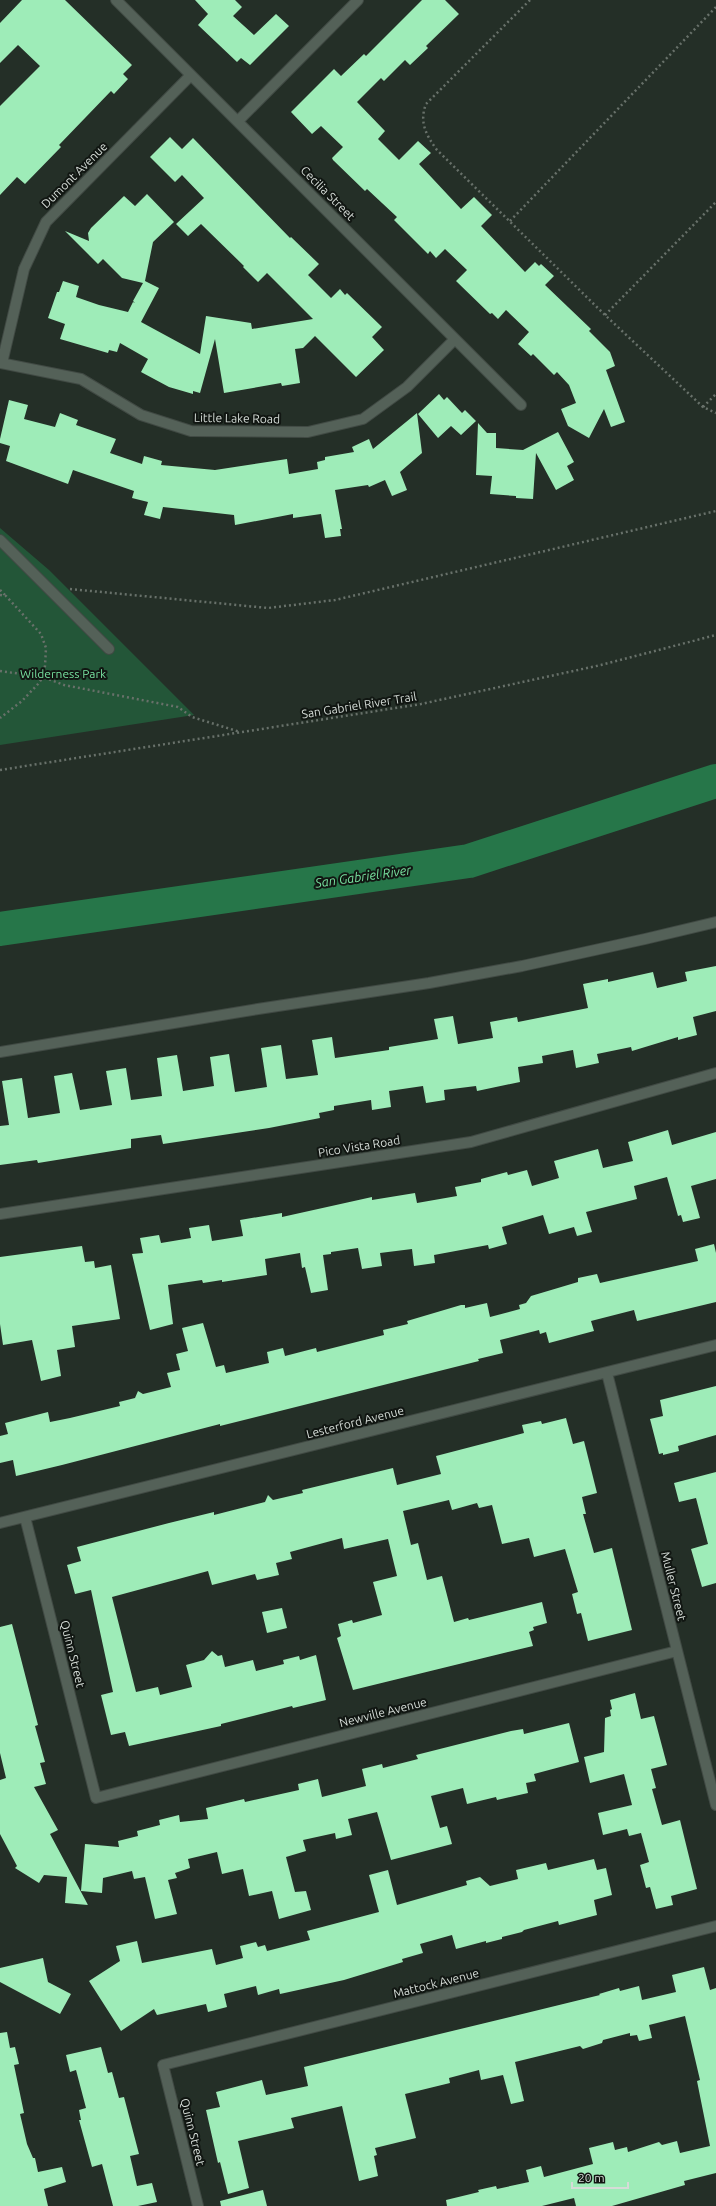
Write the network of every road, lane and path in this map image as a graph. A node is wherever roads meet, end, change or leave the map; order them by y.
1 (116, 0) edge
2 (358, 0) edge
3 (530, 0) edge
4 (716, 7) edge
5 (191, 75) junction
6 (238, 121) junction
7 (716, 202) edge
8 (510, 221) junction
9 (605, 315) junction
10 (455, 339) junction
11 (1, 363) edge
12 (716, 394) edge
13 (521, 405) dead end
14 (703, 407) junction
15 (716, 413) edge
16 (716, 511) edge
17 (0, 540) edge
18 (47, 587) junction
19 (0, 590) edge
20 (0, 595) edge
21 (6, 596) junction
22 (716, 635) edge
23 (110, 649) dead end
24 (0, 671) edge
25 (44, 677) junction
26 (0, 718) edge
27 (241, 733) junction
28 (0, 770) edge
29 (716, 922) edge
30 (0, 1052) edge
31 (716, 1073) edge
32 (0, 1214) edge
33 (716, 1345) edge
34 (607, 1373) junction
35 (25, 1517) junction
36 (0, 1524) edge
37 (677, 1651) junction
38 (96, 1798) joint
39 (716, 1805) edge
40 (716, 1926) edge
41 (163, 2065) joint
42 (198, 2206) edge

1 - 5 street, Cecilia Street
2 - 6 street
3 - 8 path
4 - 8 path
5 - 6 street, Cecilia Street
5 - 11 street, Dumont Avenue
6 - 10 street, Cecilia Street
7 - 9 path
8 - 9 path
9 - 14 path
10 - 11 street, Little Lake Road
10 - 13 street, Cecilia Street
12 - 14 path
14 - 15 path
16 - 18 path
17 - 18 street
18 - 23 street
19 - 21 path
20 - 21 path
21 - 25 path
22 - 27 path, San Gabriel River Trail
24 - 25 path
25 - 26 path
25 - 27 path
27 - 28 path, San Gabriel River Trail
29 - 30 street
31 - 32 street, Pico Vista Road
33 - 34 street, Lesterford Avenue
34 - 35 street, Lesterford Avenue
34 - 37 street, Muller Street
35 - 36 street, Lesterford Avenue
35 - 38 street, Quinn Street
37 - 38 street, Newville Avenue
37 - 39 street, Muller Street
40 - 41 street, Mattock Avenue
41 - 42 street, Quinn Street

